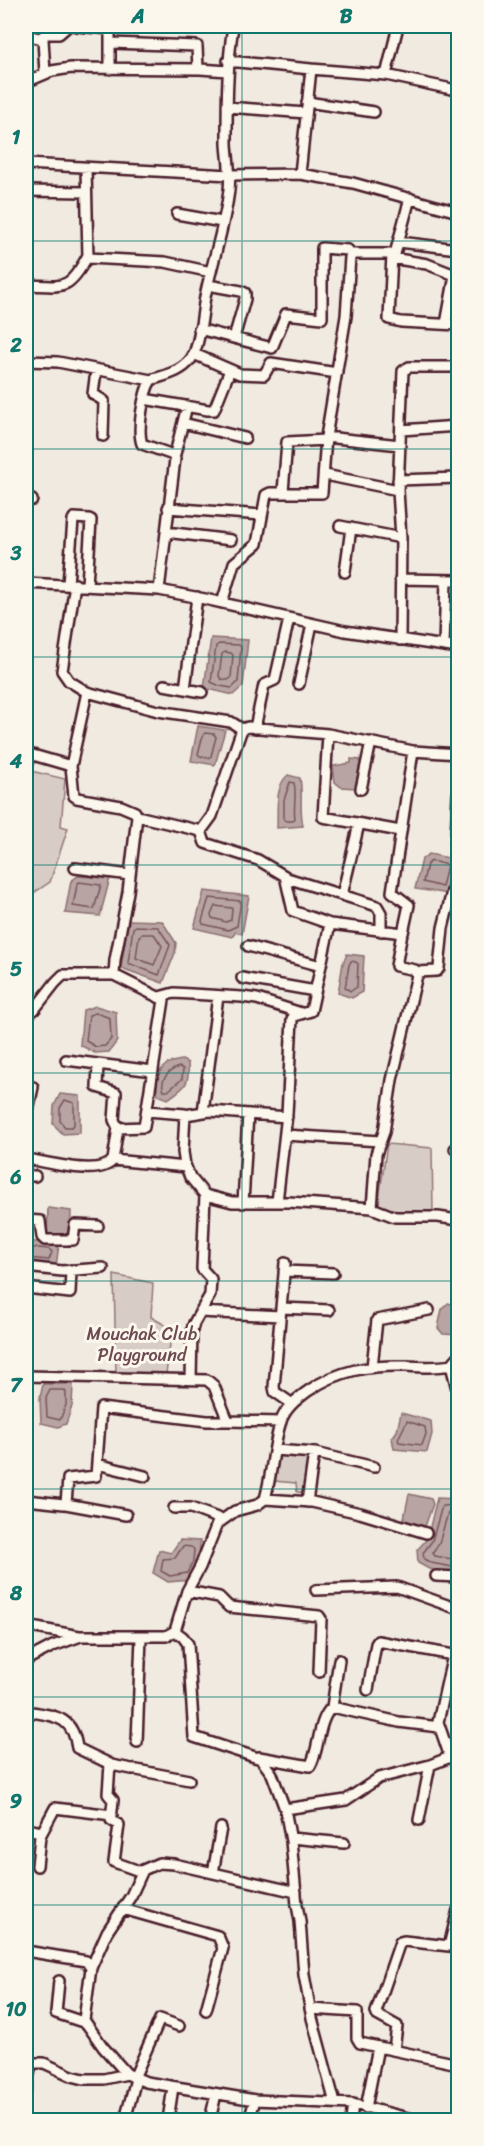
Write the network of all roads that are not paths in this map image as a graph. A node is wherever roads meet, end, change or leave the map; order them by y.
1 (68, 26) edge
2 (76, 26) edge
3 (232, 26) edge
4 (398, 26) edge
5 (26, 35) edge
6 (41, 37) junction
7 (111, 44) junction
8 (228, 61) junction
9 (110, 69) junction
10 (198, 69) junction
11 (311, 69) junction
12 (228, 72) junction
13 (45, 73) junction
14 (386, 75) junction
15 (26, 82) edge
16 (456, 90) dead end
17 (307, 102) junction
18 (227, 107) junction
19 (374, 112) dead end
20 (306, 113) junction
21 (26, 164) edge
22 (86, 168) junction
23 (300, 174) junction
24 (230, 175) junction
25 (26, 191) edge
26 (86, 192) junction
27 (410, 198) junction
28 (459, 212) edge
29 (177, 214) dead end
30 (222, 222) junction
31 (399, 242) junction
32 (459, 249) edge
33 (352, 255) junction
34 (87, 256) junction
35 (392, 256) junction
36 (211, 272) junction
37 (26, 285) edge
38 (208, 285) junction
39 (446, 324) junction
40 (459, 325) edge
41 (199, 329) junction
42 (234, 338) junction
43 (194, 354) junction
44 (26, 361) edge
45 (459, 367) edge
46 (231, 370) junction
47 (96, 371) junction
48 (337, 373) junction
49 (151, 380) junction
50 (144, 399) junction
51 (187, 406) junction
52 (183, 423) junction
53 (459, 426) edge
54 (401, 430) junction
55 (103, 436) dead end
56 (245, 438) dead end
57 (326, 438) junction
58 (400, 445) junction
59 (174, 458) junction
60 (325, 475) junction
61 (459, 478) edge
62 (398, 480) junction
63 (398, 490) junction
64 (283, 492) junction
65 (168, 508) junction
66 (262, 515) junction
67 (340, 526) dead end
68 (351, 528) junction
69 (166, 532) junction
70 (401, 538) junction
71 (231, 540) dead end
72 (345, 572) dead end
73 (400, 579) junction
74 (446, 580) junction
75 (459, 580) edge
76 (26, 583) edge
77 (72, 584) junction
78 (87, 585) junction
79 (159, 590) junction
80 (196, 597) junction
81 (222, 603) junction
82 (289, 619) junction
83 (312, 624) junction
84 (400, 640) junction
85 (444, 645) junction
86 (459, 648) edge
87 (299, 684) dead end
88 (164, 685) dead end
89 (185, 689) junction
90 (87, 692) junction
91 (202, 692) dead end
92 (255, 728) junction
93 (242, 729) junction
94 (328, 734) junction
95 (371, 742) junction
96 (413, 751) junction
97 (28, 754) edge
98 (459, 754) edge
99 (70, 766) junction
100 (26, 770) edge
101 (361, 789) dead end
102 (459, 794) edge
103 (137, 816) junction
104 (359, 824) junction
105 (201, 831) junction
106 (400, 831) junction
107 (75, 868) dead end
108 (130, 875) junction
109 (286, 878) junction
110 (342, 895) junction
111 (330, 924) junction
112 (381, 931) junction
113 (402, 933) junction
114 (248, 946) dead end
115 (321, 966) junction
116 (417, 972) junction
117 (114, 975) junction
118 (242, 978) dead end
119 (315, 991) junction
120 (159, 996) junction
121 (218, 996) junction
122 (26, 1011) edge
123 (303, 1013) junction
124 (66, 1060) dead end
125 (98, 1064) junction
126 (153, 1071) junction
127 (33, 1087) dead end
128 (147, 1111) junction
129 (203, 1112) junction
130 (248, 1114) junction
131 (185, 1115) junction
132 (287, 1117) junction
133 (26, 1120) edge
134 (118, 1128) junction
135 (285, 1135) junction
136 (380, 1141) junction
137 (26, 1159) edge
138 (113, 1160) junction
139 (186, 1167) junction
140 (205, 1195) junction
141 (277, 1202) junction
142 (243, 1203) junction
143 (372, 1208) junction
144 (26, 1220) edge
145 (459, 1220) edge
146 (98, 1226) dead end
147 (26, 1267) edge
148 (103, 1268) dead end
149 (71, 1270) junction
150 (333, 1273) dead end
151 (26, 1288) edge
152 (328, 1310) dead end
153 (429, 1310) dead end
154 (200, 1312) junction
155 (280, 1312) junction
156 (456, 1362) edge
157 (372, 1367) junction
158 (26, 1376) edge
159 (191, 1379) junction
160 (459, 1393) edge
161 (291, 1403) junction
162 (228, 1421) junction
163 (281, 1422) junction
164 (276, 1450) junction
165 (314, 1453) junction
166 (97, 1464) junction
167 (374, 1467) dead end
168 (145, 1476) dead end
169 (265, 1499) junction
170 (26, 1500) edge
171 (307, 1502) junction
172 (66, 1504) junction
173 (174, 1508) dead end
174 (126, 1515) dead end
175 (220, 1520) junction
176 (426, 1533) dead end
177 (436, 1576) dead end
178 (459, 1577) edge
179 (316, 1590) dead end
180 (187, 1591) junction
181 (459, 1609) edge
182 (26, 1626) edge
183 (175, 1631) junction
184 (81, 1636) junction
185 (141, 1636) junction
186 (339, 1660) dead end
187 (26, 1662) edge
188 (319, 1672) dead end
189 (368, 1690) dead end
190 (332, 1707) junction
191 (26, 1711) edge
192 (439, 1727) junction
193 (137, 1742) dead end
194 (454, 1756) edge
195 (259, 1757) junction
196 (111, 1765) junction
197 (430, 1765) junction
198 (189, 1780) dead end
199 (285, 1809) junction
200 (112, 1815) junction
201 (419, 1820) dead end
202 (221, 1828) dead end
203 (26, 1829) edge
204 (42, 1833) junction
205 (291, 1838) junction
206 (344, 1843) dead end
207 (37, 1866) dead end
208 (142, 1872) junction
209 (213, 1873) junction
210 (296, 1892) junction
211 (123, 1909) junction
212 (459, 1910) edge
213 (454, 1947) edge
214 (26, 1951) edge
215 (91, 1968) junction
216 (59, 1981) dead end
217 (310, 2008) junction
218 (206, 2010) dead end
219 (86, 2023) junction
220 (179, 2026) dead end
221 (378, 2047) junction
222 (394, 2050) junction
223 (459, 2064) edge
224 (28, 2067) edge
225 (133, 2077) junction
226 (173, 2087) junction
227 (26, 2089) edge
228 (216, 2094) junction
229 (255, 2100) junction
230 (335, 2103) junction
231 (353, 2104) junction
232 (366, 2108) junction
233 (125, 2121) edge
234 (168, 2121) edge
235 (210, 2121) edge
236 (249, 2121) edge
237 (351, 2121) edge
238 (416, 2121) edge

1 - 6 street
2 - 7 street
3 - 8 street
4 - 14 street
5 - 6 street
6 - 13 street
7 - 9 street
7 - 10 street
8 - 11 street
8 - 12 street
9 - 10 street
9 - 13 street
10 - 12 street
11 - 14 street
11 - 17 street
12 - 18 street
13 - 15 street
14 - 16 street
17 - 19 street
17 - 20 street
18 - 20 street
18 - 24 street
20 - 23 street
21 - 22 street
22 - 24 street
22 - 26 street
23 - 24 street
23 - 27 street
24 - 30 street
25 - 26 street
26 - 34 street
27 - 28 street
27 - 31 street
29 - 30 street
30 - 36 street
31 - 32 street
31 - 35 street
33 - 35 street
33 - 42 street
33 - 48 street
34 - 36 street
34 - 37 street
35 - 39 street
35 - 39 street
36 - 38 street
38 - 41 street
38 - 42 street
39 - 40 street
41 - 42 street
41 - 43 street
43 - 46 street
43 - 49 street
44 - 47 street
45 - 54 street
46 - 48 street
46 - 51 street
47 - 49 street
47 - 55 street
48 - 57 street
49 - 50 street
50 - 51 street
50 - 59 street
51 - 52 street
52 - 56 street
52 - 59 street
53 - 54 street
54 - 58 street
57 - 58 street
57 - 60 street
57 - 64 street
58 - 62 street
59 - 65 street
60 - 63 street
60 - 64 street
61 - 62 street
62 - 63 street
63 - 70 street
64 - 66 street
65 - 66 street
65 - 69 street
66 - 81 street
67 - 68 street
68 - 70 street
68 - 72 street
69 - 71 street
69 - 79 street
70 - 73 street
73 - 74 street
73 - 84 street
74 - 75 street
74 - 85 street
76 - 77 street
77 - 78 street
77 - 78 street
77 - 90 street
78 - 79 street
79 - 80 street
80 - 81 street
80 - 89 street
81 - 82 street
82 - 83 street
82 - 92 street
83 - 84 street
83 - 87 street
84 - 85 street
85 - 86 street
88 - 89 street
89 - 91 street
90 - 93 street
90 - 99 street
92 - 93 street
92 - 94 street
93 - 105 street
94 - 95 street
94 - 104 street
95 - 96 street
95 - 101 street
96 - 98 street
96 - 106 street
97 - 99 street
97 - 100 street
99 - 103 street
102 - 116 street
103 - 105 street
103 - 108 street
104 - 106 street
104 - 110 street
105 - 109 street
106 - 113 street
107 - 108 street
108 - 117 street
109 - 110 street
109 - 111 street
110 - 112 street
111 - 112 street
111 - 115 street
112 - 113 street
113 - 116 street
114 - 115 street
115 - 119 street
116 - 136 street
117 - 120 street
117 - 122 street
118 - 119 street
119 - 123 street
120 - 121 street
120 - 126 street
121 - 123 street
121 - 129 street
123 - 132 street
124 - 125 street
125 - 126 street
125 - 134 street
126 - 128 street
127 - 133 street
128 - 131 street
128 - 134 street
129 - 130 street
129 - 131 street
130 - 132 street
130 - 142 street
131 - 139 street
132 - 135 street
134 - 138 street
135 - 136 street
135 - 141 street
136 - 143 street
137 - 138 street
138 - 139 street
139 - 140 street
140 - 142 street
140 - 154 street
141 - 142 street
141 - 143 street
143 - 145 street
144 - 146 street
147 - 149 street
148 - 149 street
149 - 151 street
150 - 155 street
152 - 155 street
153 - 157 street
154 - 155 street
154 - 159 street
155 - 161 street
156 - 157 street
156 - 160 street
157 - 161 street
158 - 159 street
159 - 162 street
161 - 163 street
162 - 163 street
162 - 166 street
163 - 164 street
164 - 165 street
164 - 169 street
165 - 167 street
165 - 171 street
166 - 168 street
166 - 172 street
169 - 171 street
169 - 175 street
170 - 172 street
171 - 176 street
172 - 174 street
173 - 175 street
175 - 180 street
177 - 178 street
179 - 181 street
180 - 183 street
180 - 188 street
182 - 184 street
183 - 185 street
183 - 195 street
184 - 185 street
184 - 187 street
185 - 193 street
186 - 190 street
189 - 192 street
190 - 192 street
190 - 195 street
191 - 196 street
192 - 194 street
194 - 197 street
195 - 199 street
196 - 198 street
196 - 200 street
197 - 199 street
197 - 201 street
199 - 205 street
200 - 204 street
200 - 208 street
202 - 209 street
203 - 204 street
204 - 207 street
205 - 206 street
205 - 210 street
208 - 209 street
208 - 211 street
209 - 210 street
210 - 217 street
211 - 215 street
211 - 218 street
212 - 213 street
213 - 222 street
214 - 215 street
215 - 219 street
216 - 219 street
217 - 221 street
217 - 230 street
219 - 225 street
220 - 225 street
221 - 222 street
221 - 232 street
222 - 223 street
224 - 225 street
224 - 227 street
225 - 226 street
225 - 233 street
226 - 228 street
226 - 234 street
228 - 229 street
228 - 235 street
229 - 230 street
229 - 236 street
230 - 231 street
231 - 232 street
231 - 237 street
232 - 238 street

